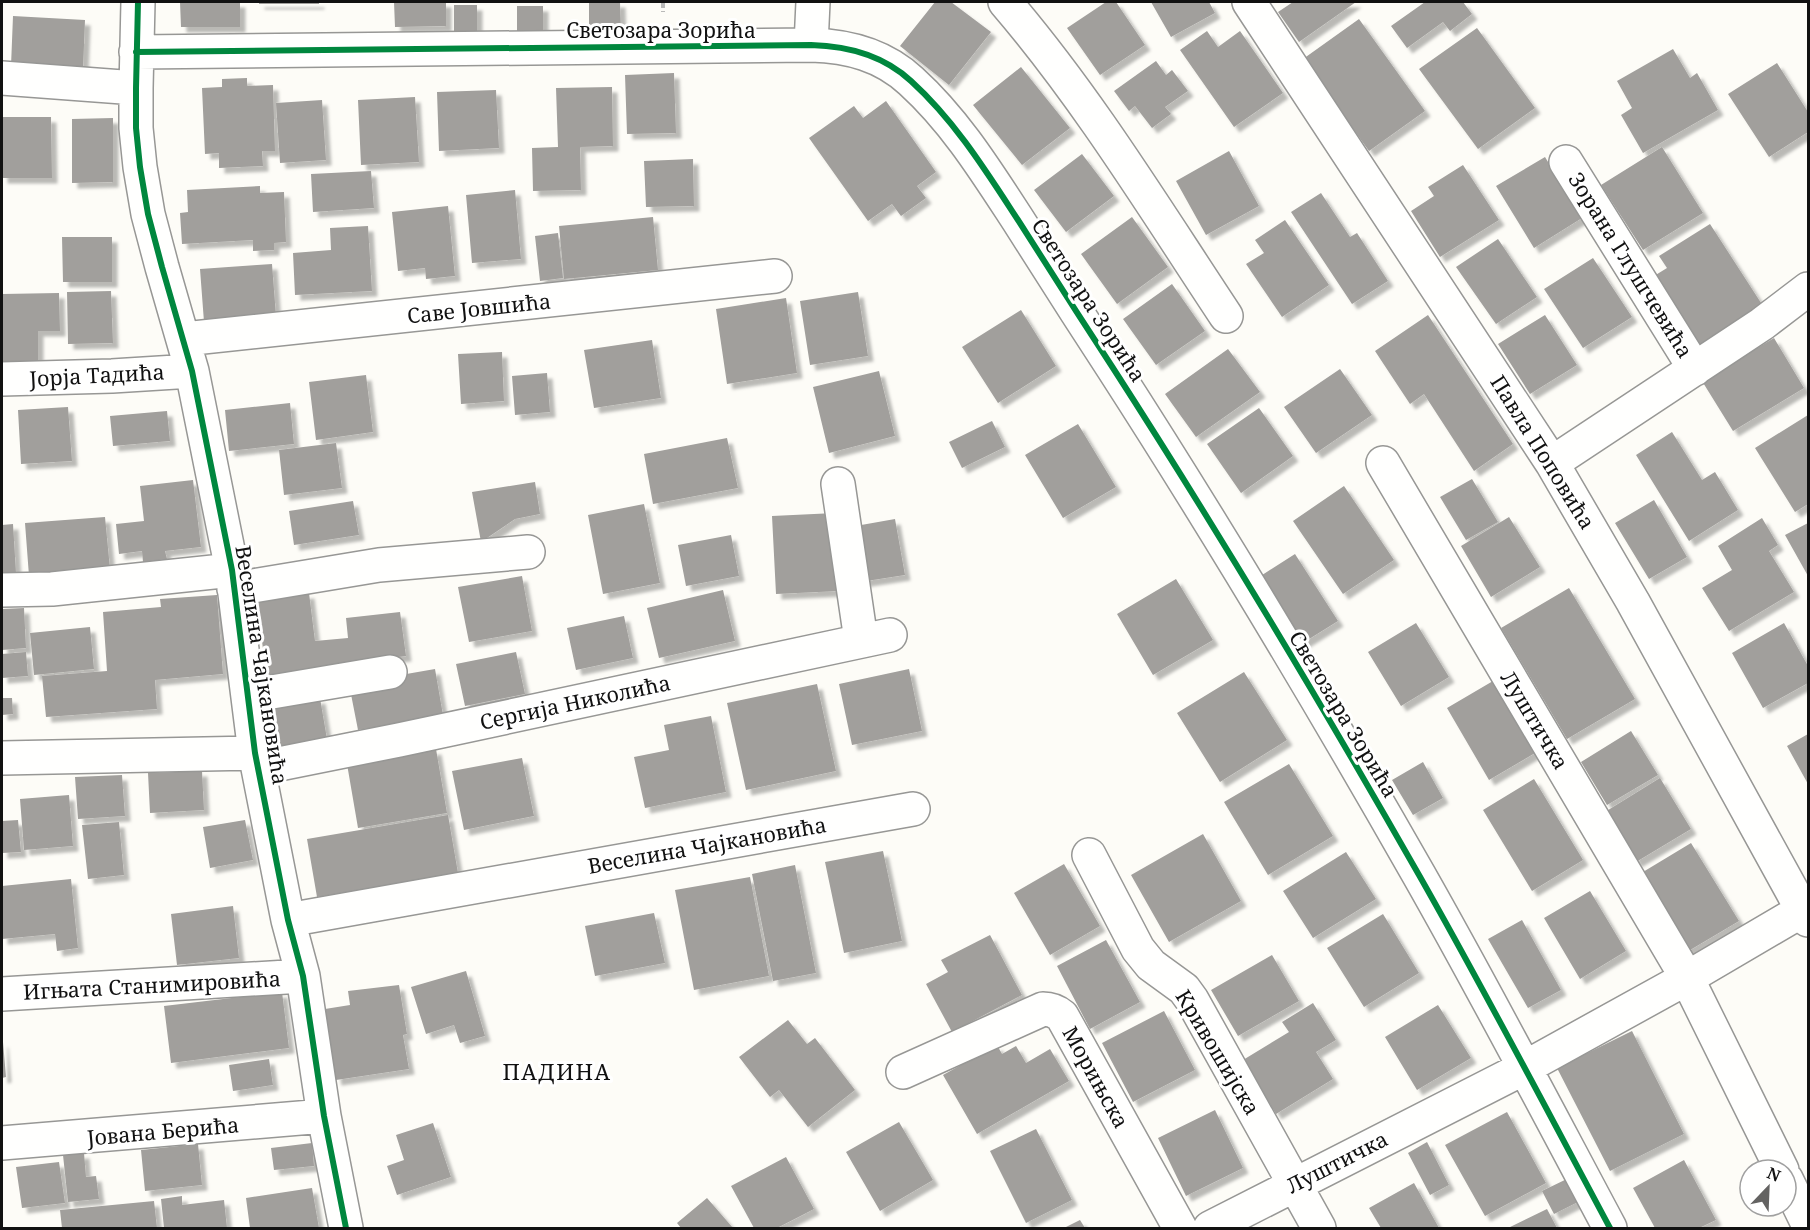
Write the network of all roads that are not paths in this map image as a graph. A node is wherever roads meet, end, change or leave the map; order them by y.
1 (138, 2) edge
2 (813, 2) edge
3 (1005, 2) edge
4 (1249, 2) edge
5 (811, 45) junction
6 (136, 52) junction
7 (2, 78) edge
8 (136, 88) junction
9 (1566, 162) dead end
10 (775, 276) dead end
11 (1809, 289) edge
12 (1226, 316) dead end
13 (184, 339) junction
14 (1695, 369) junction
15 (192, 371) junction
16 (2, 379) edge
17 (1383, 463) dead end
18 (1552, 463) junction
19 (838, 484) dead end
20 (528, 552) dead end
21 (233, 579) junction
22 (2, 590) edge
23 (390, 672) dead end
24 (248, 696) junction
25 (2, 758) edge
26 (257, 760) junction
27 (913, 808) dead end
28 (1089, 855) dead end
29 (1806, 915) edge
30 (288, 920) junction
31 (303, 976) junction
32 (1687, 978) junction
33 (2, 994) edge
34 (1524, 1068) junction
35 (903, 1072) dead end
36 (324, 1116) junction
37 (2, 1143) edge
38 (1776, 1158) edge
39 (1294, 1184) junction
40 (1798, 1202) edge
41 (1809, 1224) edge
42 (346, 1228) edge
43 (1180, 1228) edge
44 (1210, 1228) edge
45 (1319, 1228) edge
46 (1610, 1228) edge

1 - 6 street, Веселина Чајкановића
2 - 5 street
3 - 12 street
4 - 18 street, Павла Поповића
5 - 6 street, Светозара Зорића
5 - 34 street, Светозара Зорића
6 - 8 street, Веселина Чајкановића
7 - 8 street
8 - 13 street, Веселина Чајкановића
9 - 14 street, Зорана Глушчевића
10 - 13 street, Саве Јовшића
11 - 14 street
13 - 15 street, Веселина Чајкановића
14 - 18 street
15 - 16 street, Јорја Тадића
15 - 21 street, Веселина Чајкановића
17 - 32 street, Луштичка
18 - 29 street, Павла Поповића
19 - 26 street, Сергија Николића
20 - 21 street
21 - 22 street
21 - 24 street, Веселина Чајкановића
23 - 24 street
24 - 26 street, Веселина Чајкановића
25 - 26 street, Сергија Николића
26 - 30 street, Веселина Чајкановића
27 - 30 street, Веселина Чајкановића
28 - 39 street, Кривошијска
29 - 32 street, Луштичка
30 - 31 street, Веселина Чајкановића
31 - 33 street, Игњата Станимировића
31 - 36 street, Веселина Чајкановића
32 - 34 street, Луштичка
32 - 38 street, Луштичка
34 - 39 street, Луштичка
34 - 46 street, Светозара Зорића
35 - 43 street, Морињска
36 - 37 street, Јована Берића
36 - 42 street, Веселина Чајкановића
39 - 44 street, Луштичка
39 - 45 street, Кривошијска
40 - 41 street

